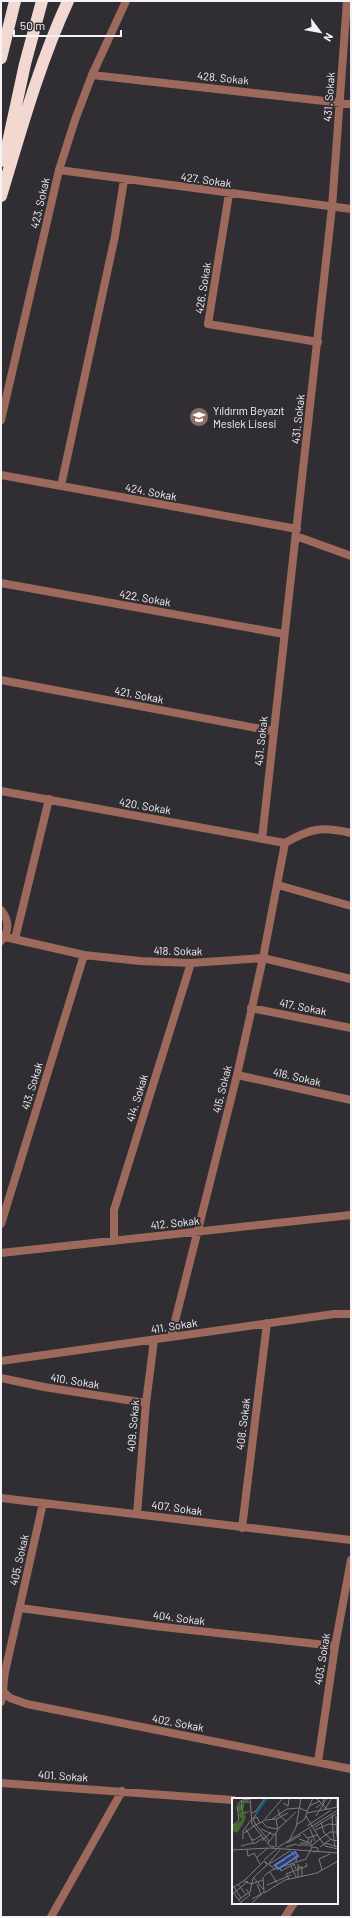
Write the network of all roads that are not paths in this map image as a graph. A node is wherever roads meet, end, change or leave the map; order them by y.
1 (15, 1) edge
2 (42, 1) edge
3 (68, 1) edge
4 (126, 1) edge
5 (349, 1) edge
6 (1, 58) edge
7 (92, 75) junction
8 (339, 102) junction
9 (351, 104) edge
10 (59, 170) junction
11 (1, 176) edge
12 (124, 180) junction
13 (229, 194) junction
14 (1, 196) edge
15 (332, 207) junction
16 (351, 209) edge
17 (318, 342) junction
18 (1, 420) edge
19 (1, 475) edge
20 (60, 486) junction
21 (296, 532) junction
22 (351, 556) edge
23 (1, 583) edge
24 (284, 634) junction
25 (1, 680) edge
26 (272, 731) junction
27 (1, 791) edge
28 (49, 799) junction
29 (351, 833) edge
30 (262, 839) junction
31 (285, 843) junction
32 (278, 885) junction
33 (351, 906) edge
34 (1, 910) edge
35 (3, 939) edge
36 (15, 939) junction
37 (84, 955) junction
38 (263, 958) junction
39 (191, 963) junction
40 (351, 979) edge
41 (251, 1008) junction
42 (351, 1028) edge
43 (237, 1075) junction
44 (351, 1100) edge
45 (351, 1215) edge
46 (1, 1224) edge
47 (197, 1232) junction
48 (114, 1241) junction
49 (1, 1253) edge
50 (351, 1314) edge
51 (267, 1323) junction
52 (171, 1337) junction
53 (154, 1340) junction
54 (1, 1361) edge
55 (1, 1378) edge
56 (146, 1403) junction
57 (1, 1498) edge
58 (43, 1503) junction
59 (137, 1514) junction
60 (242, 1528) junction
61 (351, 1540) edge
62 (351, 1560) edge
63 (20, 1608) junction
64 (335, 1646) junction
65 (4, 1692) junction
66 (1, 1702) edge
67 (318, 1762) junction
68 (351, 1768) edge
69 (1, 1783) edge
70 (122, 1791) junction
71 (232, 1800) edge
72 (293, 1904) edge
73 (51, 1917) edge
74 (286, 1917) edge

1 - 6 highway
2 - 11 highway
3 - 14 highway
4 - 7 street, 423. Sokak
5 - 8 street, 431. Sokak
7 - 8 street, 428. Sokak
7 - 10 street, 423. Sokak
8 - 9 street, 428. Sokak
8 - 15 street, 431. Sokak
10 - 12 street, 427. Sokak
10 - 18 street, 423. Sokak
12 - 13 street, 427. Sokak
12 - 20 street
13 - 15 street, 427. Sokak
13 - 17 street, 426. Sokak
15 - 16 street, 427. Sokak
15 - 17 street, 431. Sokak
17 - 21 street, 431. Sokak
19 - 20 street, 424. Sokak
20 - 21 street, 424. Sokak
21 - 22 street, 424. Sokak
21 - 24 street, 431. Sokak
23 - 24 street, 422. Sokak
24 - 26 street, 431. Sokak
25 - 26 street, 421. Sokak
26 - 30 street, 431. Sokak
27 - 28 street, 420. Sokak
28 - 30 street, 420. Sokak
28 - 36 street
29 - 31 street
30 - 31 street, 420. Sokak
31 - 32 street, 415. Sokak
32 - 33 street
32 - 38 street, 415. Sokak
34 - 35 street
35 - 36 street, 418. Sokak
36 - 37 street, 418. Sokak
37 - 39 street, 418. Sokak
37 - 46 street, 413. Sokak
38 - 39 street, 418. Sokak
38 - 40 street, 418. Sokak
38 - 41 street, 415. Sokak
39 - 48 street, 414. Sokak
41 - 42 street, 417. Sokak
41 - 43 street, 415. Sokak
43 - 44 street, 416. Sokak
43 - 47 street, 415. Sokak
45 - 47 street, 412. Sokak
47 - 48 street, 412. Sokak
47 - 52 street, 415. Sokak
48 - 49 street, 412. Sokak
50 - 51 street, 411. Sokak
51 - 52 street, 411. Sokak
51 - 60 street, 408. Sokak
52 - 53 street, 411. Sokak
53 - 54 street, 411. Sokak
53 - 56 street, 409. Sokak
55 - 56 street, 410. Sokak
56 - 59 street, 409. Sokak
57 - 58 street, 407. Sokak
58 - 59 street, 407. Sokak
58 - 63 street, 405. Sokak
59 - 60 street, 407. Sokak
60 - 61 street, 407. Sokak
62 - 64 street, 403. Sokak
63 - 64 street, 404. Sokak
63 - 65 street, 405. Sokak
64 - 67 street, 403. Sokak
65 - 66 street, 405. Sokak
65 - 67 street, 402. Sokak
67 - 68 street, 402. Sokak
69 - 70 street, 401. Sokak
70 - 71 street, 401. Sokak
70 - 73 street
72 - 74 street

